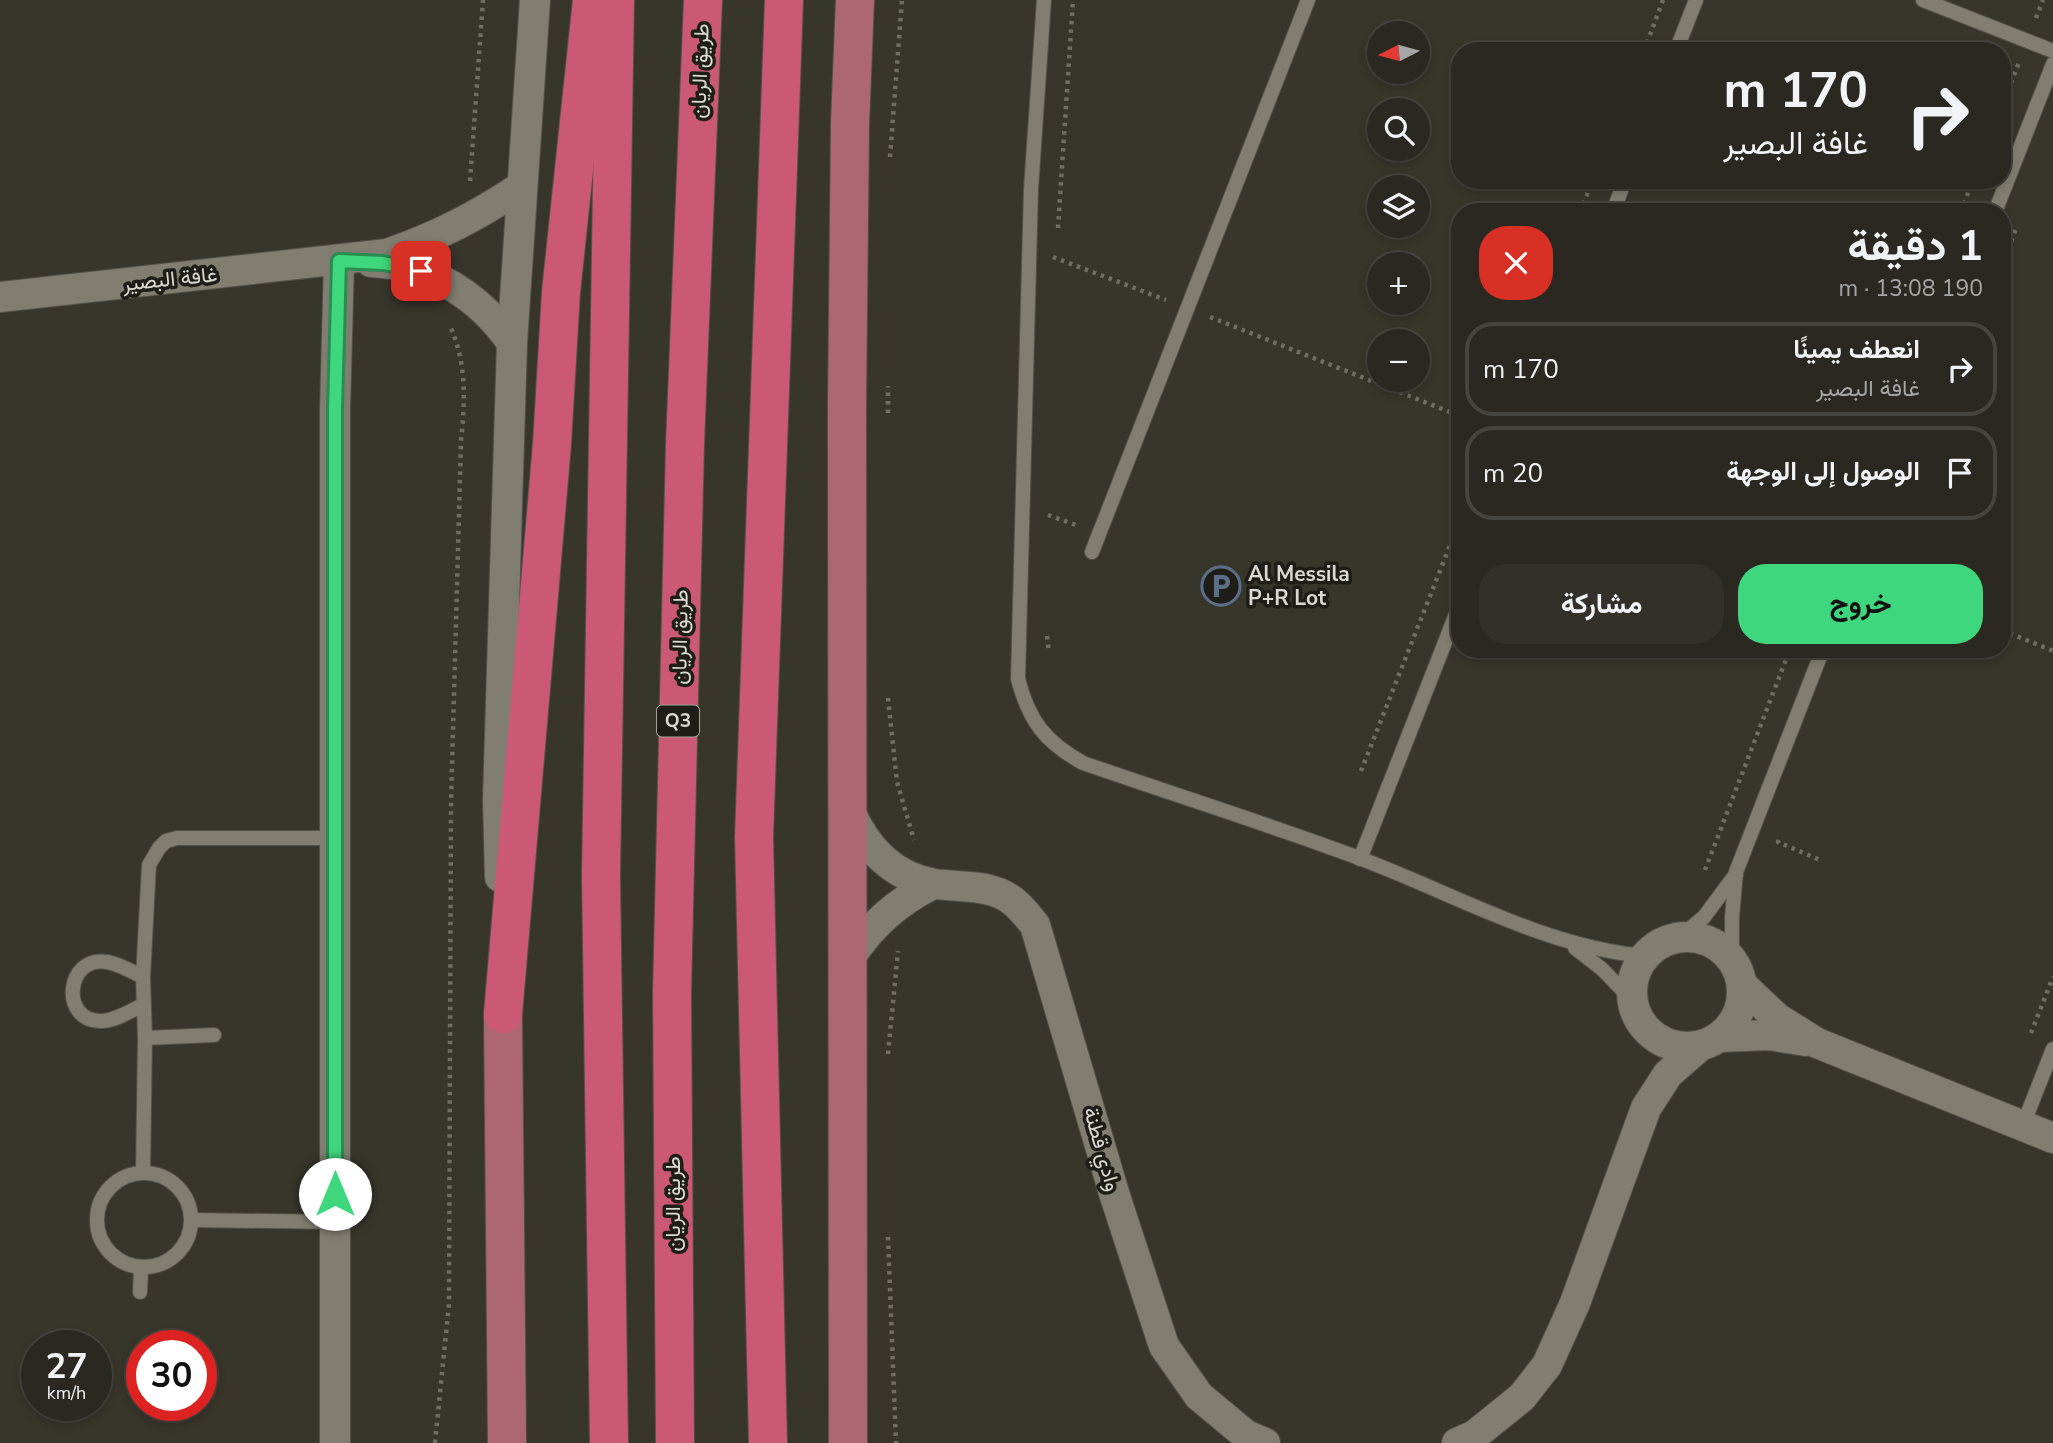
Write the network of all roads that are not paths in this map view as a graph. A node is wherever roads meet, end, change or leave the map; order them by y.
1 (535, 0) edge
2 (592, 0) edge
3 (615, 0) edge
4 (703, 0) edge
5 (784, 0) edge
6 (834, 0) edge
7 (855, 0) edge
8 (1044, 0) edge
9 (1308, 0) edge
10 (1696, 0) edge
11 (1923, 0) edge
12 (1680, 42) edge
13 (2053, 51) edge
14 (2053, 64) edge
15 (850, 124) junction
16 (2011, 171) edge
17 (521, 187) junction
18 (339, 261) junction
19 (0, 297) edge
20 (512, 343) junction
21 (1092, 552) dead end
22 (1451, 627) edge
23 (1819, 658) edge
24 (849, 809) junction
25 (335, 838) junction
26 (1360, 859) junction
27 (1736, 872) junction
28 (933, 884) junction
29 (1680, 937) junction
30 (1568, 943) junction
31 (1644, 956) junction
32 (849, 959) junction
33 (1737, 972) junction
34 (143, 977) junction
35 (1632, 1000) junction
36 (143, 1005) junction
37 (503, 1013) junction
38 (1647, 1031) junction
39 (214, 1035) dead end
40 (145, 1038) junction
41 (1709, 1042) junction
42 (1817, 1043) junction
43 (2053, 1049) edge
44 (1646, 1108) junction
45 (2023, 1125) junction
46 (2053, 1138) edge
47 (143, 1172) junction
48 (192, 1220) junction
49 (335, 1222) junction
50 (141, 1268) junction
51 (140, 1292) dead end
52 (505, 1438) edge
53 (335, 1443) edge
54 (609, 1443) edge
55 (675, 1443) edge
56 (768, 1443) edge
57 (848, 1443) edge
58 (1265, 1443) edge
59 (1457, 1443) edge

1 - 17 street
2 - 37 highway
3 - 54 highway
4 - 55 highway, طريق الريان / Q3
5 - 56 highway
6 - 15 main road
7 - 15 main road
8 - 26 lane
9 - 21 lane
10 - 12 lane
11 - 13 lane
14 - 16 lane
15 - 24 main road
17 - 18 street, غافة البصير
17 - 20 street
18 - 19 street, غافة البصير
18 - 20 street, غافة البصير
18 - 25 street
20 - 37 street
22 - 26 lane
23 - 27 lane
24 - 28 street, وادي قطنة
24 - 32 main road
25 - 34 lane
25 - 49 street
26 - 30 lane
27 - 29 lane
27 - 33 lane
28 - 32 street
28 - 58 street, وادي قطنة
29 - 31 street
29 - 33 street
30 - 31 lane
30 - 35 lane
31 - 35 street
32 - 57 main road
33 - 41 street
33 - 42 street
34 - 36 lane
34 - 36 lane
35 - 38 street
36 - 40 lane
37 - 52 main road
38 - 41 street
38 - 44 street
39 - 40 lane
40 - 47 lane
41 - 42 street
41 - 44 street
42 - 45 street
43 - 45 lane
44 - 59 street
45 - 46 street
47 - 48 lane
47 - 50 lane
48 - 49 lane
48 - 50 lane
49 - 53 street
50 - 51 lane

